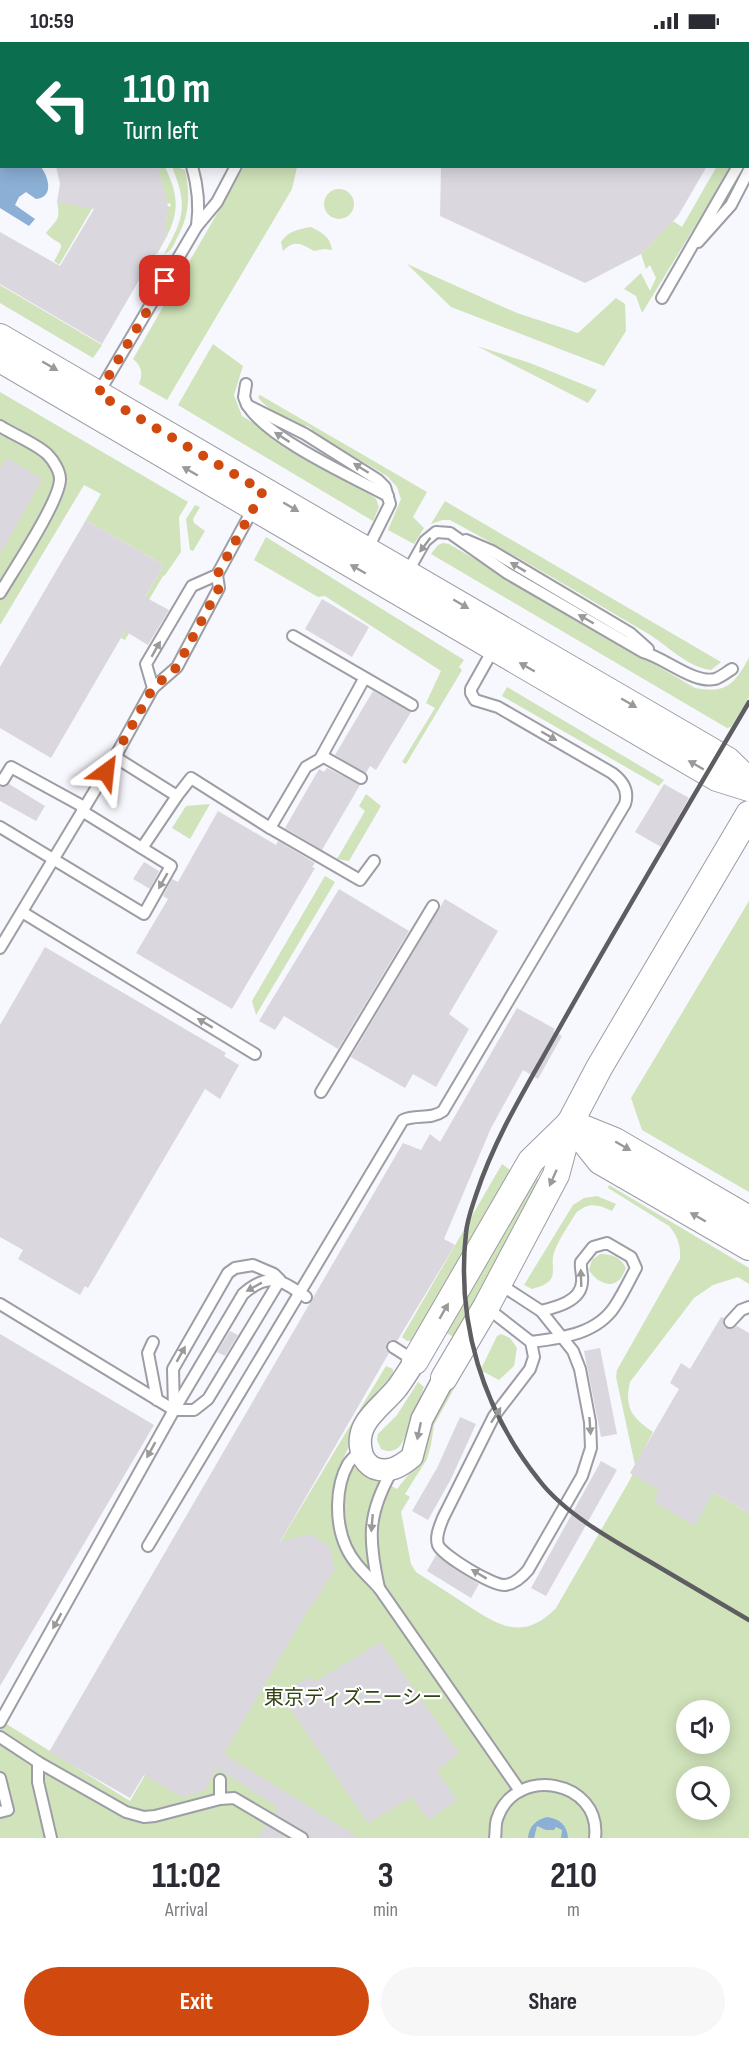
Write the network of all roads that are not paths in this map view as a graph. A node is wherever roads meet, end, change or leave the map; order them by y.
1 (193, 168) edge
2 (235, 168) edge
3 (737, 168) edge
4 (749, 170) edge
5 (196, 226) junction
6 (689, 251) junction
7 (146, 269) dead end
8 (165, 281) junction
9 (662, 298) dead end
10 (0, 337) edge
11 (0, 359) edge
12 (246, 384) dead end
13 (98, 394) junction
14 (0, 426) edge
15 (258, 500) junction
16 (367, 550) junction
17 (407, 573) junction
18 (217, 575) junction
19 (0, 593) edge
20 (293, 636) dead end
21 (494, 648) junction
22 (732, 669) dead end
23 (364, 678) junction
24 (153, 688) junction
25 (412, 705) dead end
26 (322, 756) junction
27 (115, 757) junction
28 (361, 778) dead end
29 (3, 780) dead end
30 (749, 781) edge
31 (749, 789) edge
32 (177, 796) junction
33 (83, 809) junction
34 (749, 814) edge
35 (0, 827) edge
36 (270, 828) junction
37 (142, 848) junction
38 (53, 859) junction
39 (374, 861) dead end
40 (433, 906) dead end
41 (21, 912) junction
42 (0, 948) edge
43 (255, 1054) dead end
44 (321, 1092) dead end
45 (570, 1123) junction
46 (749, 1219) edge
47 (749, 1247) edge
48 (280, 1280) junction
49 (498, 1283) junction
50 (303, 1295) junction
51 (0, 1304) edge
52 (486, 1307) junction
53 (749, 1307) edge
54 (541, 1311) junction
55 (730, 1322) dead end
56 (564, 1338) junction
57 (153, 1342) dead end
58 (531, 1342) junction
59 (393, 1347) dead end
60 (415, 1361) junction
61 (444, 1378) joint
62 (157, 1400) junction
63 (174, 1410) junction
64 (361, 1450) junction
65 (394, 1469) junction
66 (148, 1546) dead end
67 (379, 1588) junction
68 (0, 1722) edge
69 (0, 1737) edge
70 (38, 1762) junction
71 (0, 1778) edge
72 (219, 1780) dead end
73 (520, 1791) junction
74 (220, 1799) junction
75 (0, 1812) edge
76 (51, 1838) edge
77 (302, 1838) edge
78 (495, 1838) edge
79 (595, 1838) edge

1 - 5 lane
2 - 5 lane
3 - 6 lane
4 - 6 lane
5 - 8 lane
6 - 9 lane
7 - 8 lane
8 - 13 lane
10 -> 13 street
15 -> 11 street
16 -> 12 lane
13 - 15 street
14 - 19 lane
15 -> 16 street
15 - 18 lane
21 -> 15 street
16 - 17 street
22 -> 17 lane
17 -> 30 street
18 - 24 lane
24 -> 18 lane
20 - 23 lane
31 -> 21 street
21 -> 50 lane
23 - 25 lane
23 - 26 lane
24 - 27 lane
26 - 28 lane
26 - 36 lane
27 - 32 lane
27 - 33 lane
29 - 33 lane
32 - 36 lane
32 - 37 lane
33 - 37 lane
33 - 38 lane
34 - 45 street
35 - 38 lane
36 - 39 lane
37 -> 38 lane
38 - 41 lane
40 - 44 lane
41 - 42 lane
43 -> 41 lane
45 -> 46 street
47 -> 45 street
45 -> 49 street
60 -> 45 street
48 - 50 lane
48 -> 63 lane
48 - 63 lane
63 -> 48 lane
49 - 52 street
49 - 54 lane
50 - 66 lane
51 - 62 lane
52 - 58 lane
52 - 61 street
53 - 55 lane
54 - 56 lane
54 -> 56 lane
56 - 58 lane
56 -> 58 lane
57 - 62 lane
59 - 60 lane
60 - 64 street
61 -> 65 street
62 - 63 lane
63 -> 68 lane
64 - 65 street
64 - 67 lane
65 -> 67 lane
67 - 73 lane
69 - 70 lane
70 - 74 lane
70 - 76 lane
71 - 75 lane
72 - 74 lane
73 - 78 lane
73 - 79 lane
74 - 77 lane

